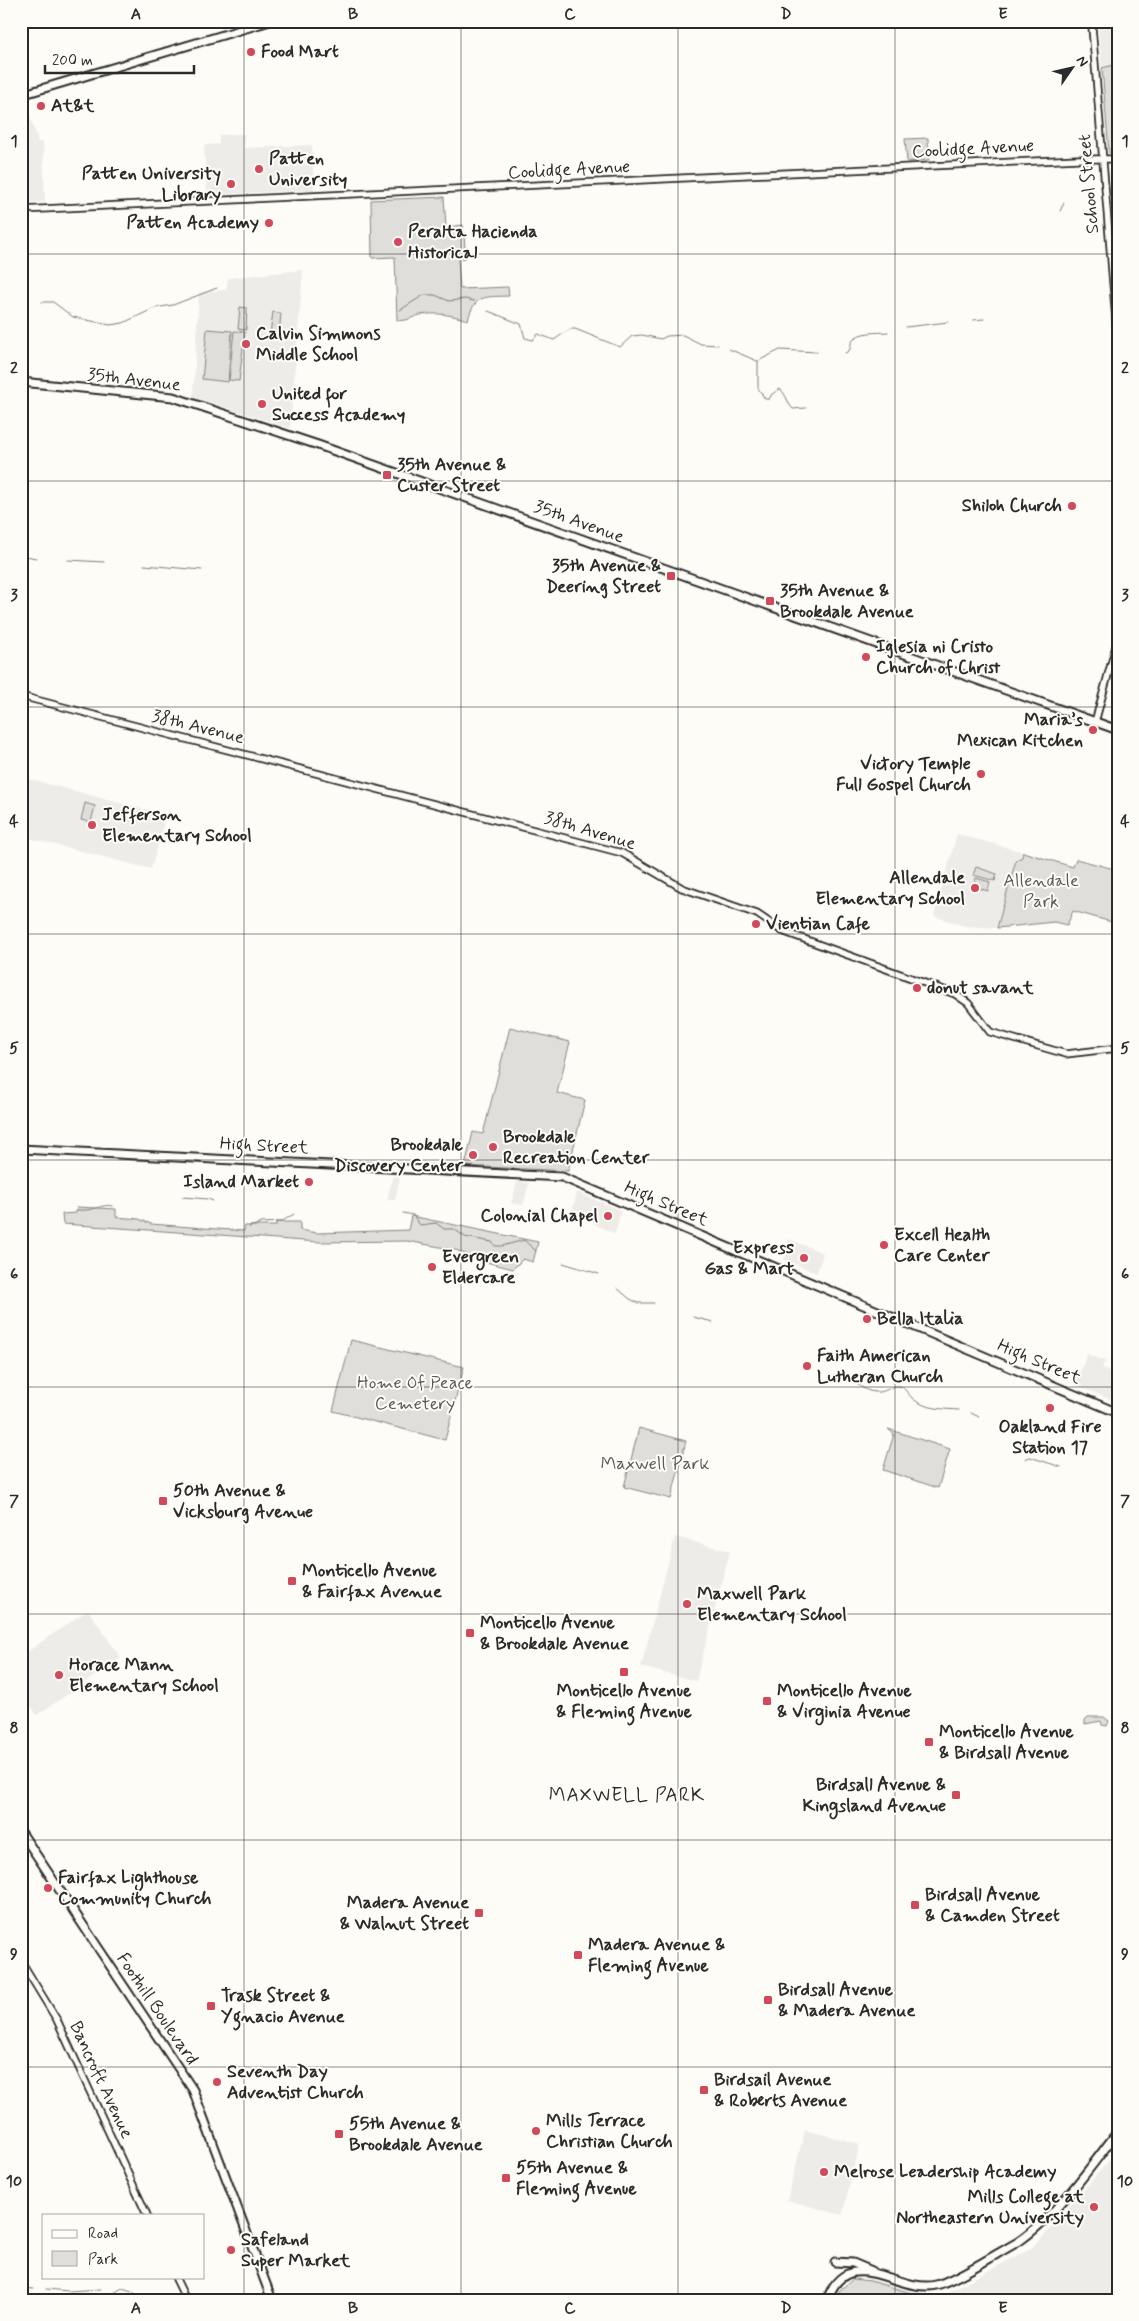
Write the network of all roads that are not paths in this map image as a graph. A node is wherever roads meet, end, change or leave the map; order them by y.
1 (270, 21) edge
2 (1089, 21) edge
3 (21, 95) edge
4 (1102, 158) junction
5 (1118, 160) edge
6 (21, 210) edge
7 (1118, 345) edge
8 (21, 382) edge
9 (1118, 639) edge
10 (21, 696) edge
11 (1095, 722) junction
12 (1118, 730) edge
13 (1118, 1048) edge
14 (21, 1149) edge
15 (1118, 1413) edge
16 (21, 1832) edge
17 (21, 1961) edge
18 (1118, 2132) edge
19 (147, 2214) edge
20 (835, 2262) dead end
21 (874, 2273) junction
22 (176, 2278) edge
23 (186, 2300) edge
24 (272, 2300) edge
25 (827, 2300) edge

1 - 3 main road
2 - 4 street, School Street
4 - 5 street, Coolidge Avenue
4 - 6 street, Coolidge Avenue
4 - 7 street, School Street
8 - 11 main road, 35th Avenue
9 - 11 street
10 - 13 street, 38th Avenue
11 - 12 main road, 35th Avenue
14 - 15 main road, High Street
16 - 24 main road, Foothill Boulevard
17 - 19 street, Bancroft Avenue
18 - 21 main road
20 - 21 main road
21 - 25 main road
22 - 23 street

